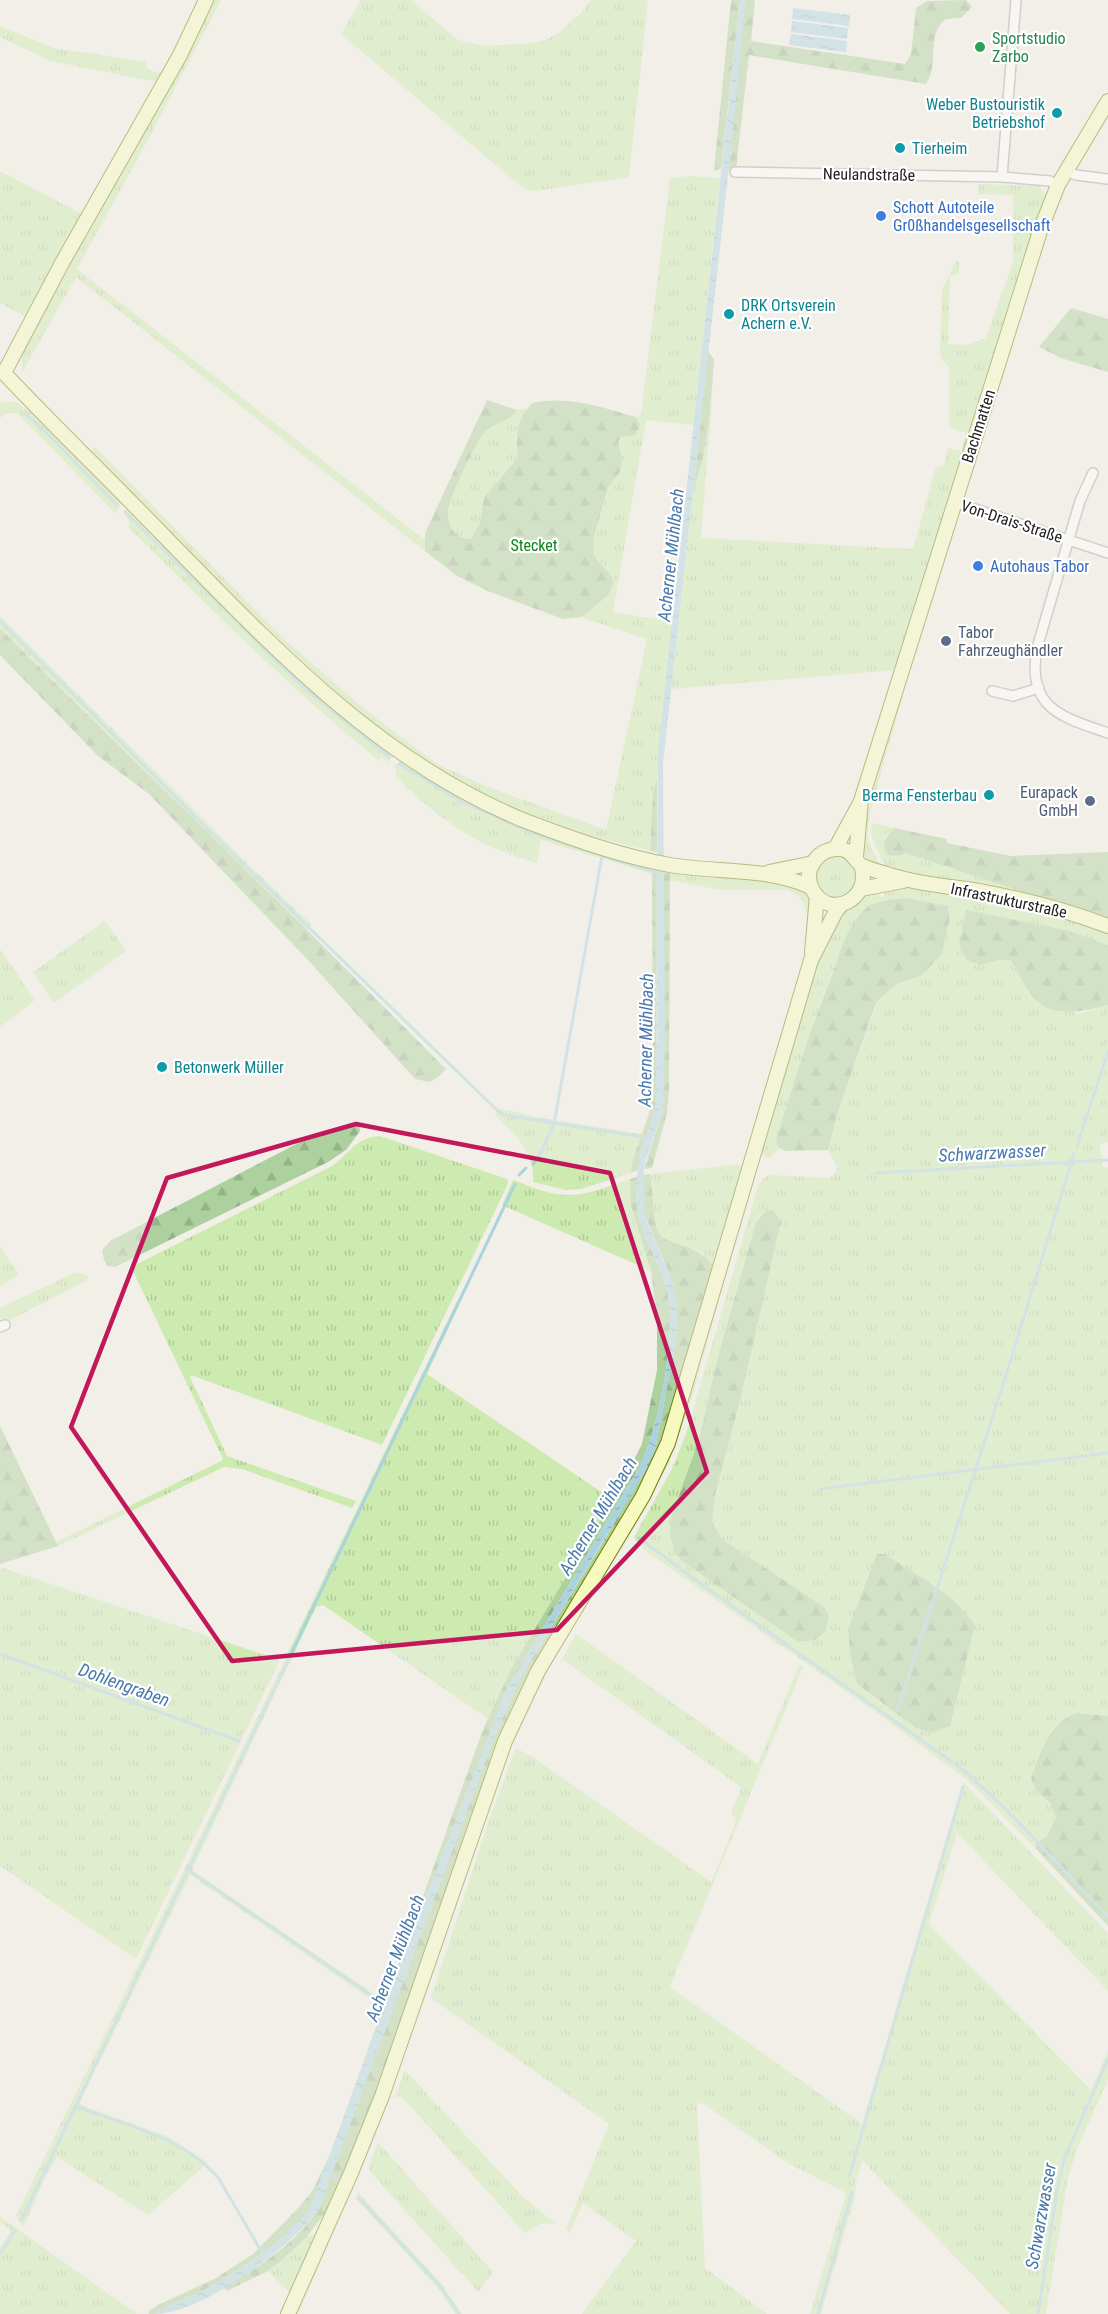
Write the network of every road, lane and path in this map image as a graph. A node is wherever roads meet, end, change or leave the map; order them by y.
1 (206, 0) edge
2 (1016, 0) edge
3 (1108, 101) edge
4 (1066, 171) junction
5 (735, 172) dead end
6 (1002, 177) junction
7 (1108, 179) edge
8 (1058, 185) junction
9 (2, 376) edge
10 (1093, 473) dead end
11 (954, 502) junction
12 (1070, 540) junction
13 (1108, 553) edge
14 (1039, 688) junction
15 (992, 691) dead end
16 (1108, 733) edge
17 (861, 801) junction
18 (835, 849) junction
19 (859, 861) junction
20 (813, 863) junction
21 (764, 873) junction
22 (908, 880) junction
23 (861, 890) junction
24 (814, 892) junction
25 (842, 904) junction
26 (1108, 926) edge
27 (811, 960) junction
28 (287, 2311) edge

1 - 9 street
2 - 6 street
3 - 4 street, Bachmatten
4 - 7 street
4 - 8 street, Bachmatten
5 - 6 street, Neulandstraße
6 - 8 street, Neulandstraße
8 - 11 street, Bachmatten
9 - 21 street
10 - 12 street, Von-Drais-Straße
11 - 12 street, Von-Drais-Straße
11 - 17 street, Bachmatten
12 - 13 street, Von-Drais-Straße
12 - 14 street, Von-Drais-Straße
14 - 15 street
14 - 16 street, Von-Drais-Straße
17 - 18 street
17 - 19 street
18 - 19 street
18 - 20 street
19 - 22 street
19 - 23 street
20 - 21 street
20 - 24 street
21 - 24 street
22 - 23 street
22 - 26 street, Infrastrukturstraße
23 - 25 street
24 - 25 street
24 - 27 street
25 - 27 street
27 - 28 street

